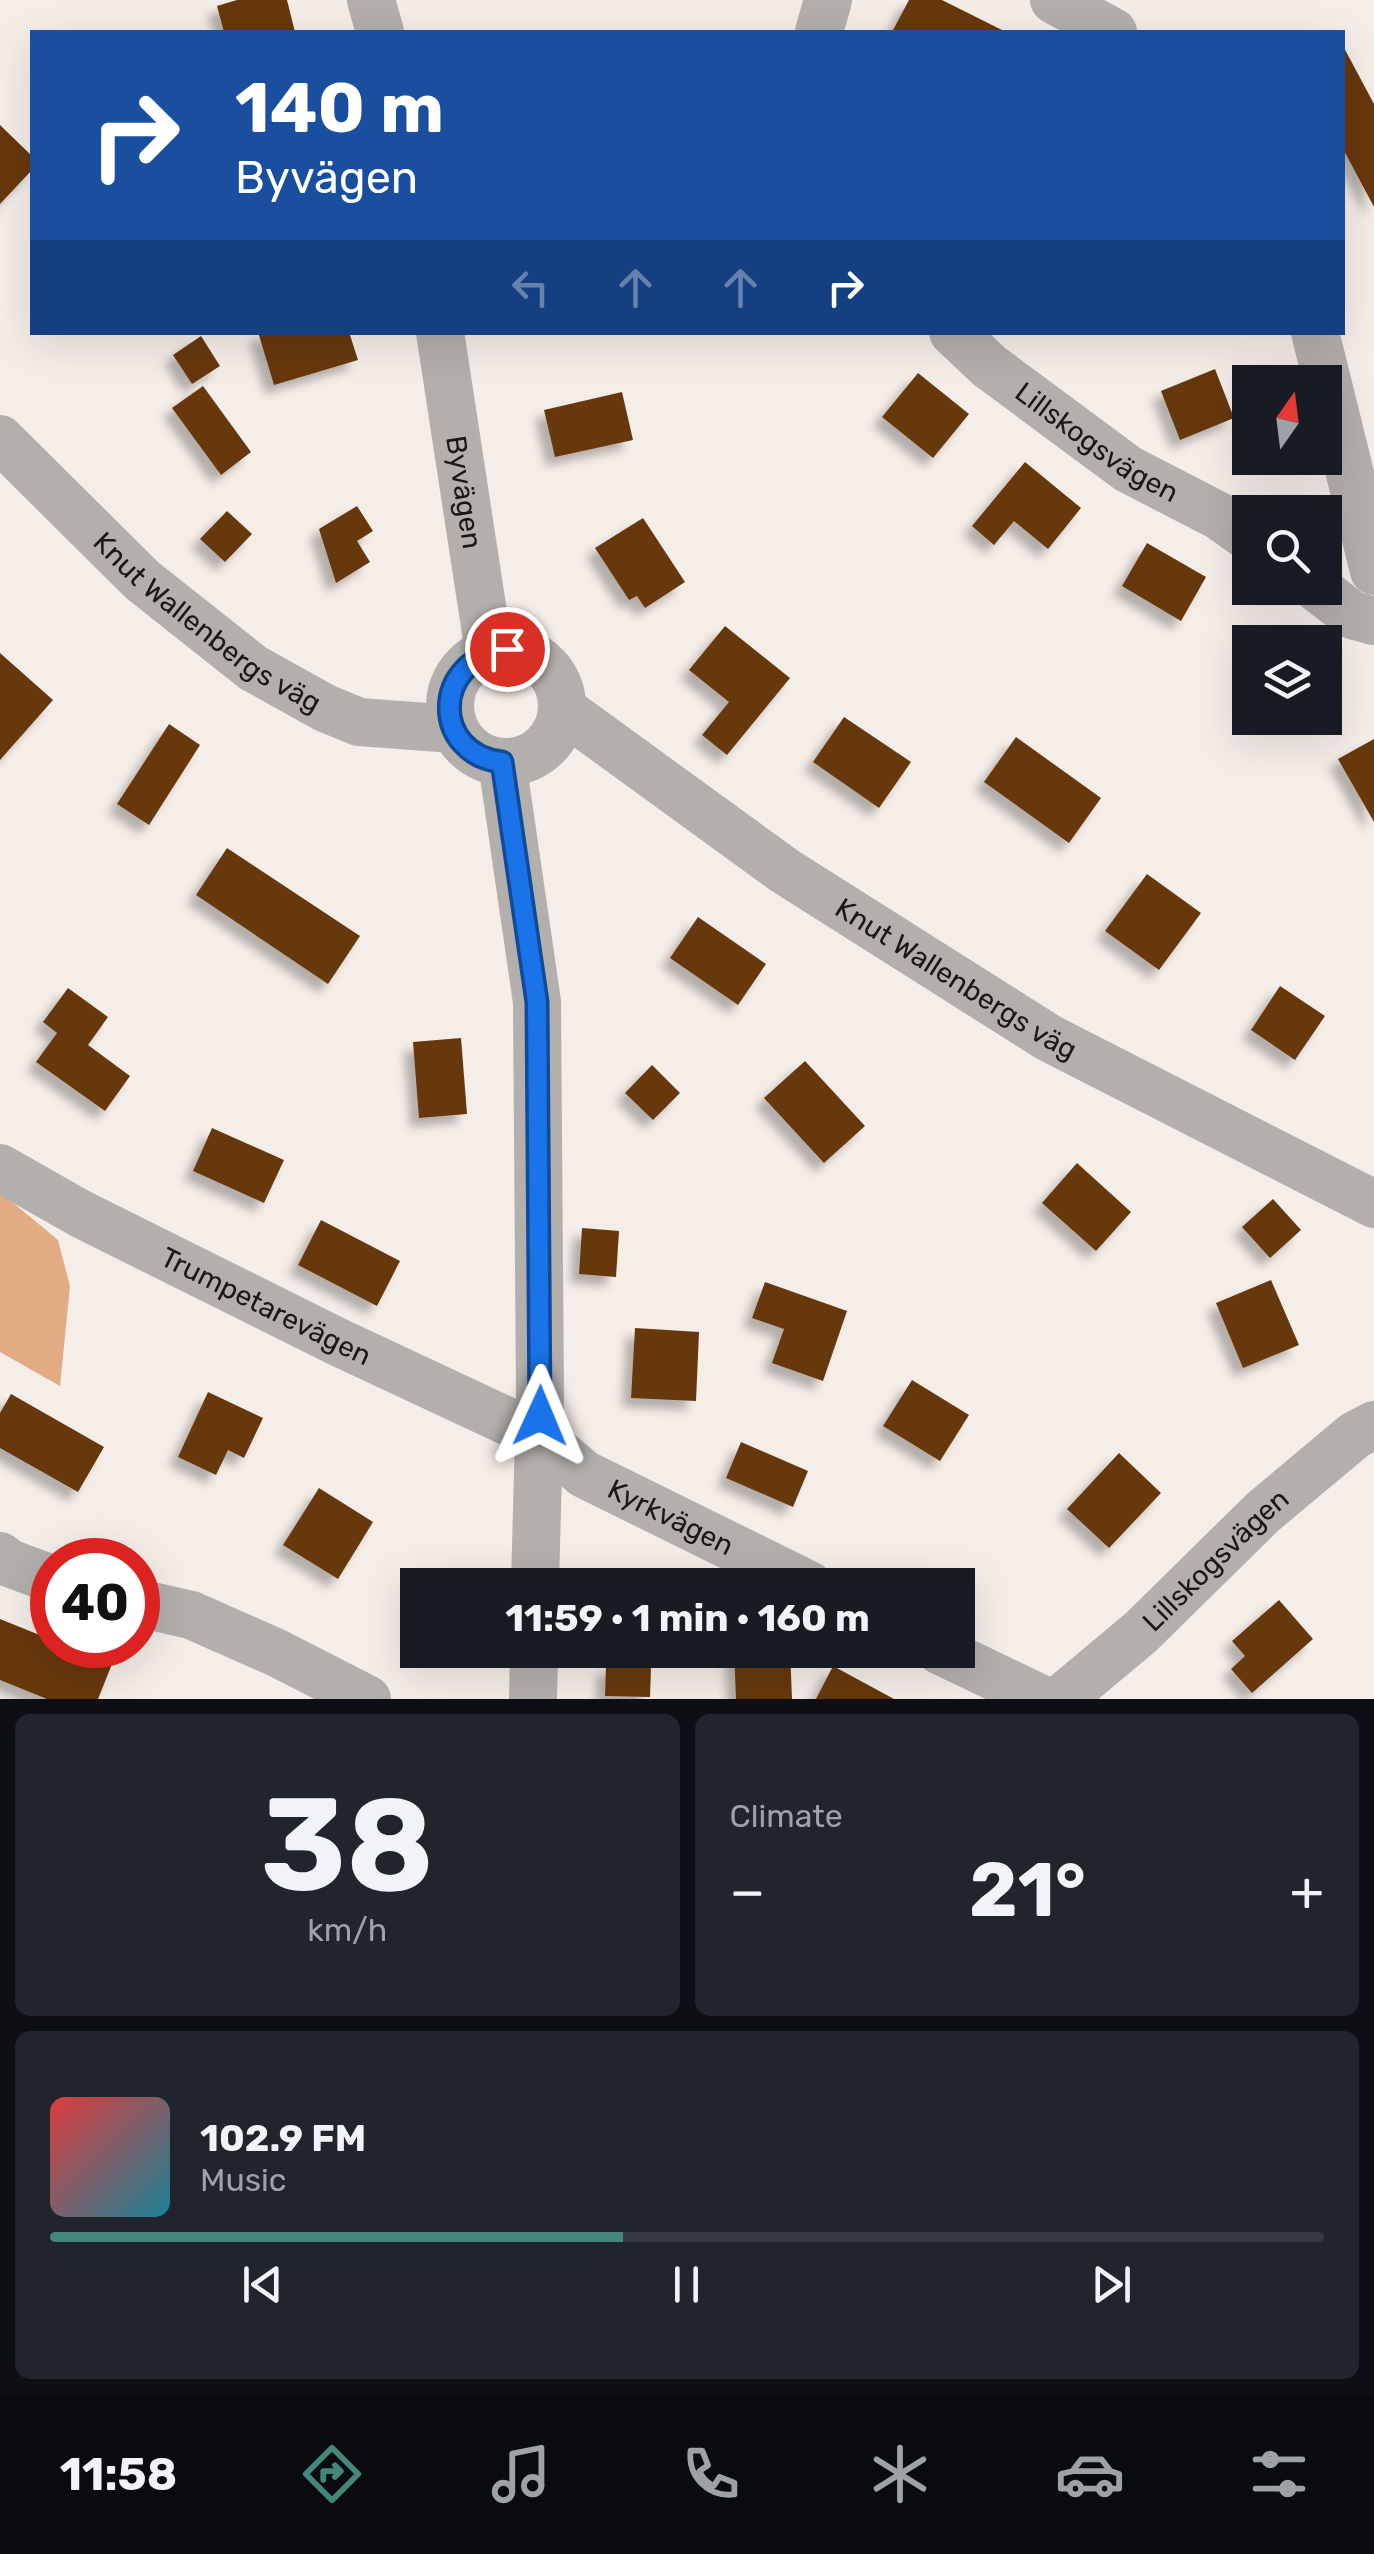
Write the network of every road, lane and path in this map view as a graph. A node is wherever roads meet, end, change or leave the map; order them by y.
1 (371, 0) edge
2 (828, 0) edge
3 (1054, 0) edge
4 (379, 30) edge
5 (820, 30) edge
6 (1109, 30) edge
7 (440, 335) edge
8 (956, 335) edge
9 (1315, 335) edge
10 (0, 440) edge
11 (1232, 525) edge
12 (1374, 571) edge
13 (1339, 605) edge
14 (1374, 621) edge
15 (488, 652) junction
16 (562, 709) junction
17 (454, 729) junction
18 (502, 762) junction
19 (0, 1168) edge
20 (1374, 1204) edge
21 (1374, 1426) edge
22 (539, 1436) junction
23 (0, 1556) edge
24 (535, 1568) edge
25 (775, 1568) edge
26 (30, 1572) edge
27 (160, 1608) edge
28 (975, 1667) edge
29 (534, 1668) edge
30 (367, 1699) edge
31 (533, 1699) edge
32 (1042, 1699) edge
33 (1061, 1699) edge

1 - 4 street
2 - 5 street
3 - 6 street
7 - 15 street, Byvägen
8 - 11 street, Lillskogsvägen
9 - 12 street
10 - 17 street, Knut Wallenbergs väg
13 - 14 street
15 - 16 street
15 - 17 street
16 - 18 street
16 - 20 street, Knut Wallenbergs väg
17 - 18 street
18 - 22 street
19 - 22 street, Trumpetarevägen
21 - 33 street, Lillskogsvägen
22 - 24 street
22 - 25 street, Kyrkvägen
23 - 26 street
27 - 30 street
28 - 32 street
29 - 31 street

